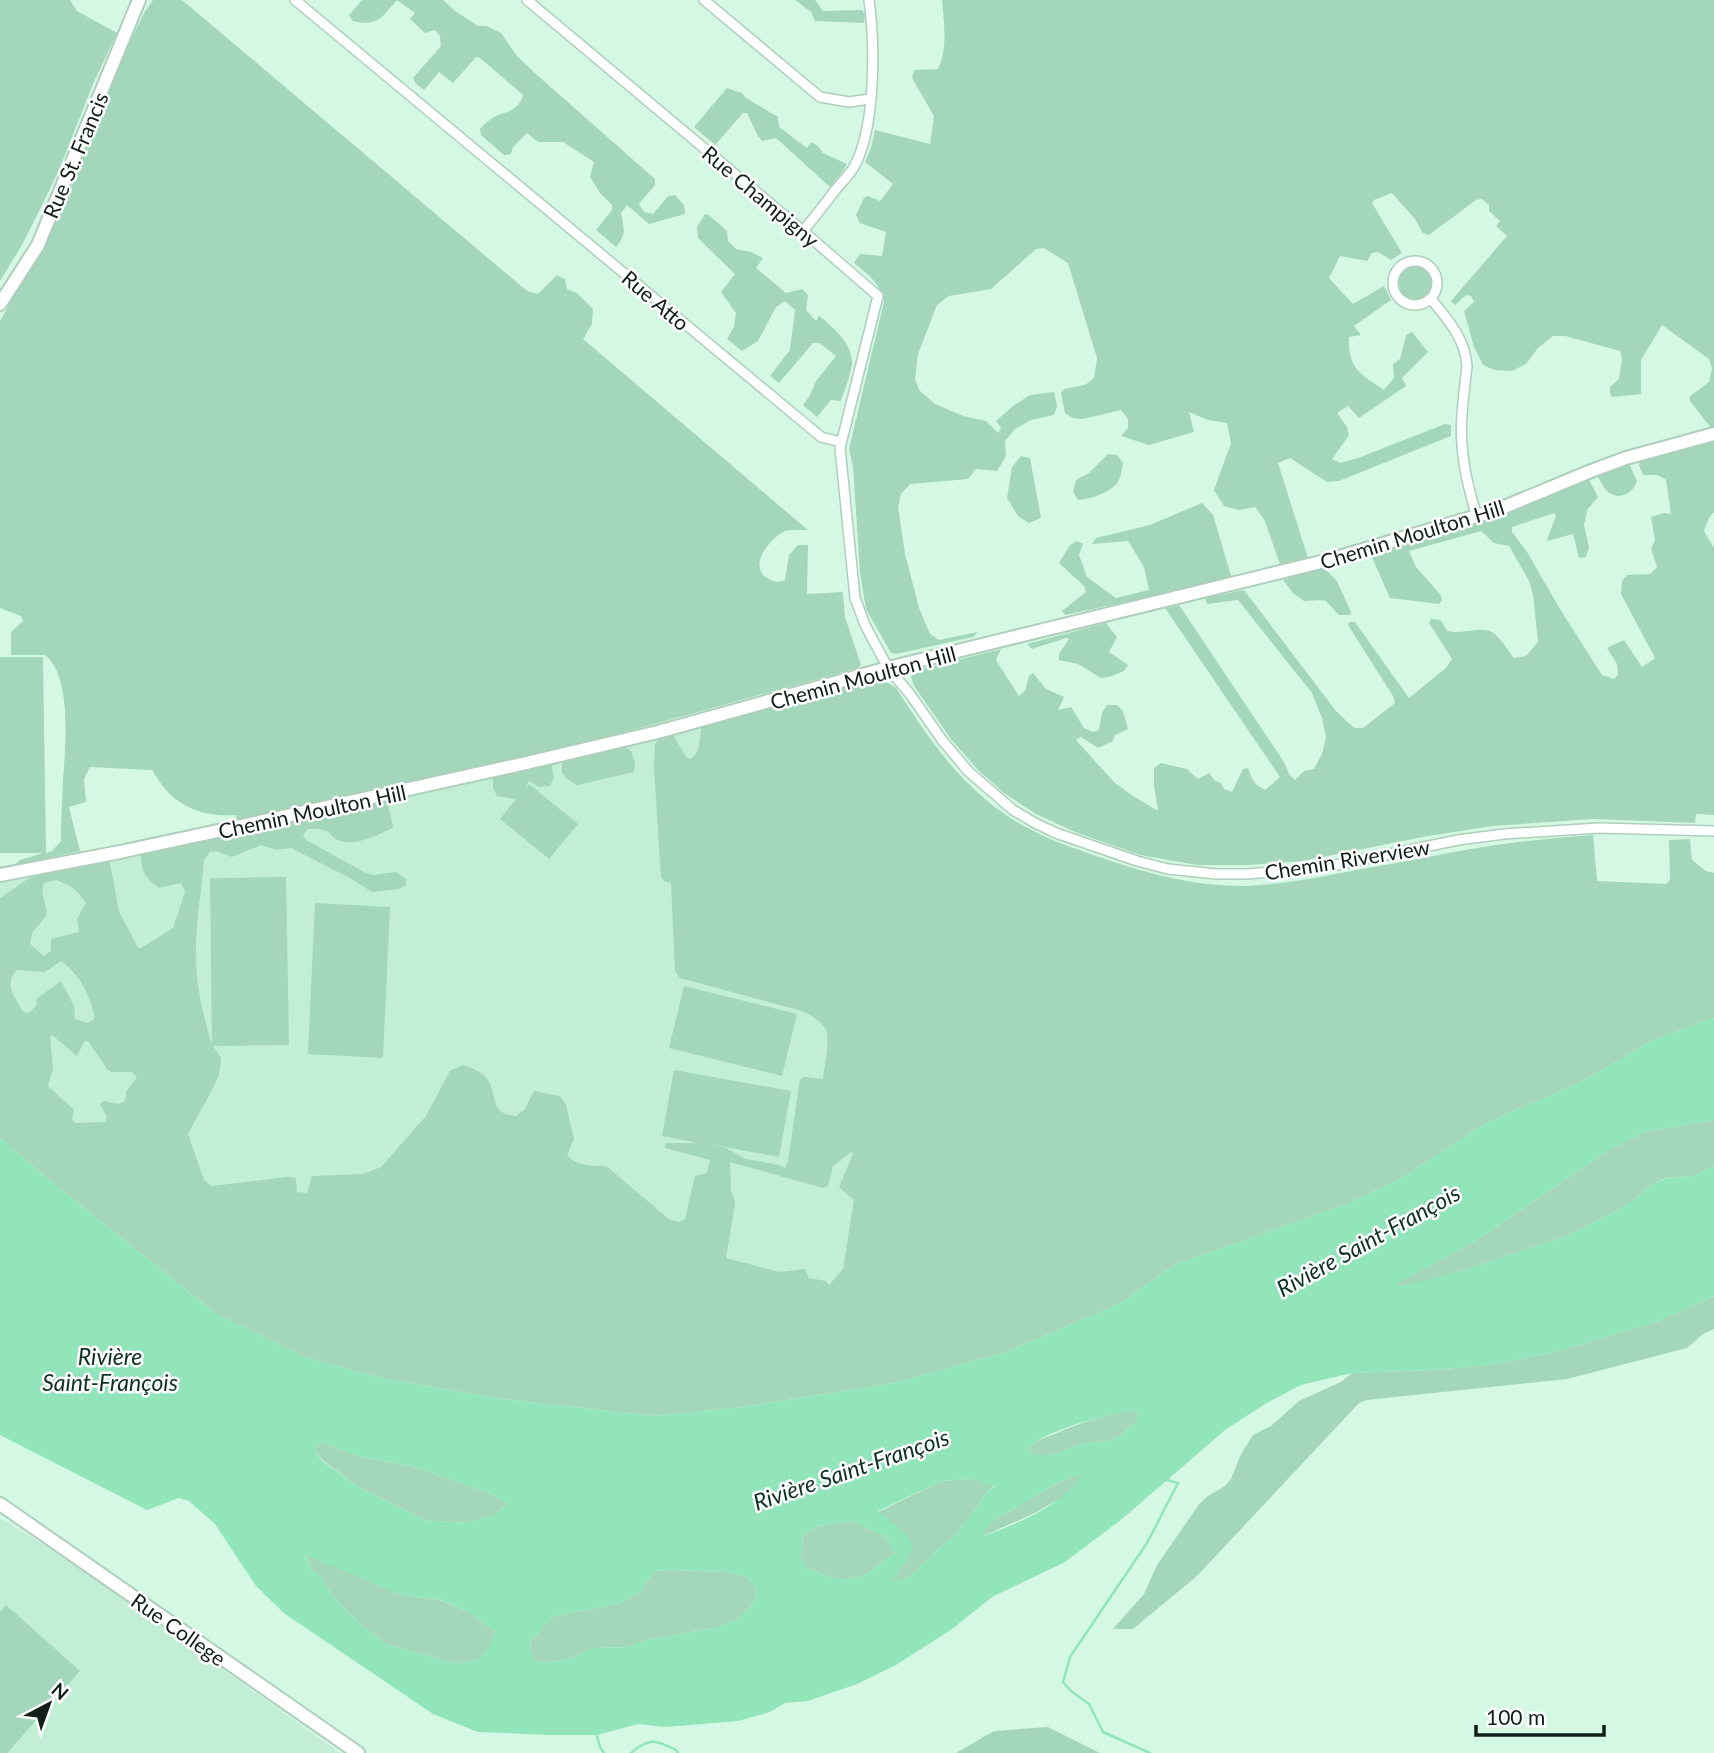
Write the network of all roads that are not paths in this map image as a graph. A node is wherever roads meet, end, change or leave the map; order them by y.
1 (139, 0) edge
2 (295, 0) edge
3 (527, 0) edge
4 (704, 0) edge
5 (869, 0) edge
6 (870, 99) junction
7 (803, 231) junction
8 (1431, 299) junction
9 (0, 304) edge
10 (1714, 435) edge
11 (841, 442) junction
12 (1476, 517) junction
13 (888, 668) junction
14 (1714, 831) edge
15 (0, 875) edge
16 (0, 1504) edge
17 (358, 1753) edge

1 - 9 street, Rue St. Francis
2 - 11 street, Rue Atto
3 - 7 street, Rue Champigny
4 - 6 street
5 - 6 street
6 - 7 street
7 - 11 street, Rue Champigny
8 - 8 street
8 - 12 street
10 - 12 street, Chemin Moulton Hill
11 - 13 street
12 - 13 street, Chemin Moulton Hill
13 - 14 street, Chemin Riverview
13 - 15 street, Chemin Moulton Hill
16 - 17 street, Rue College

